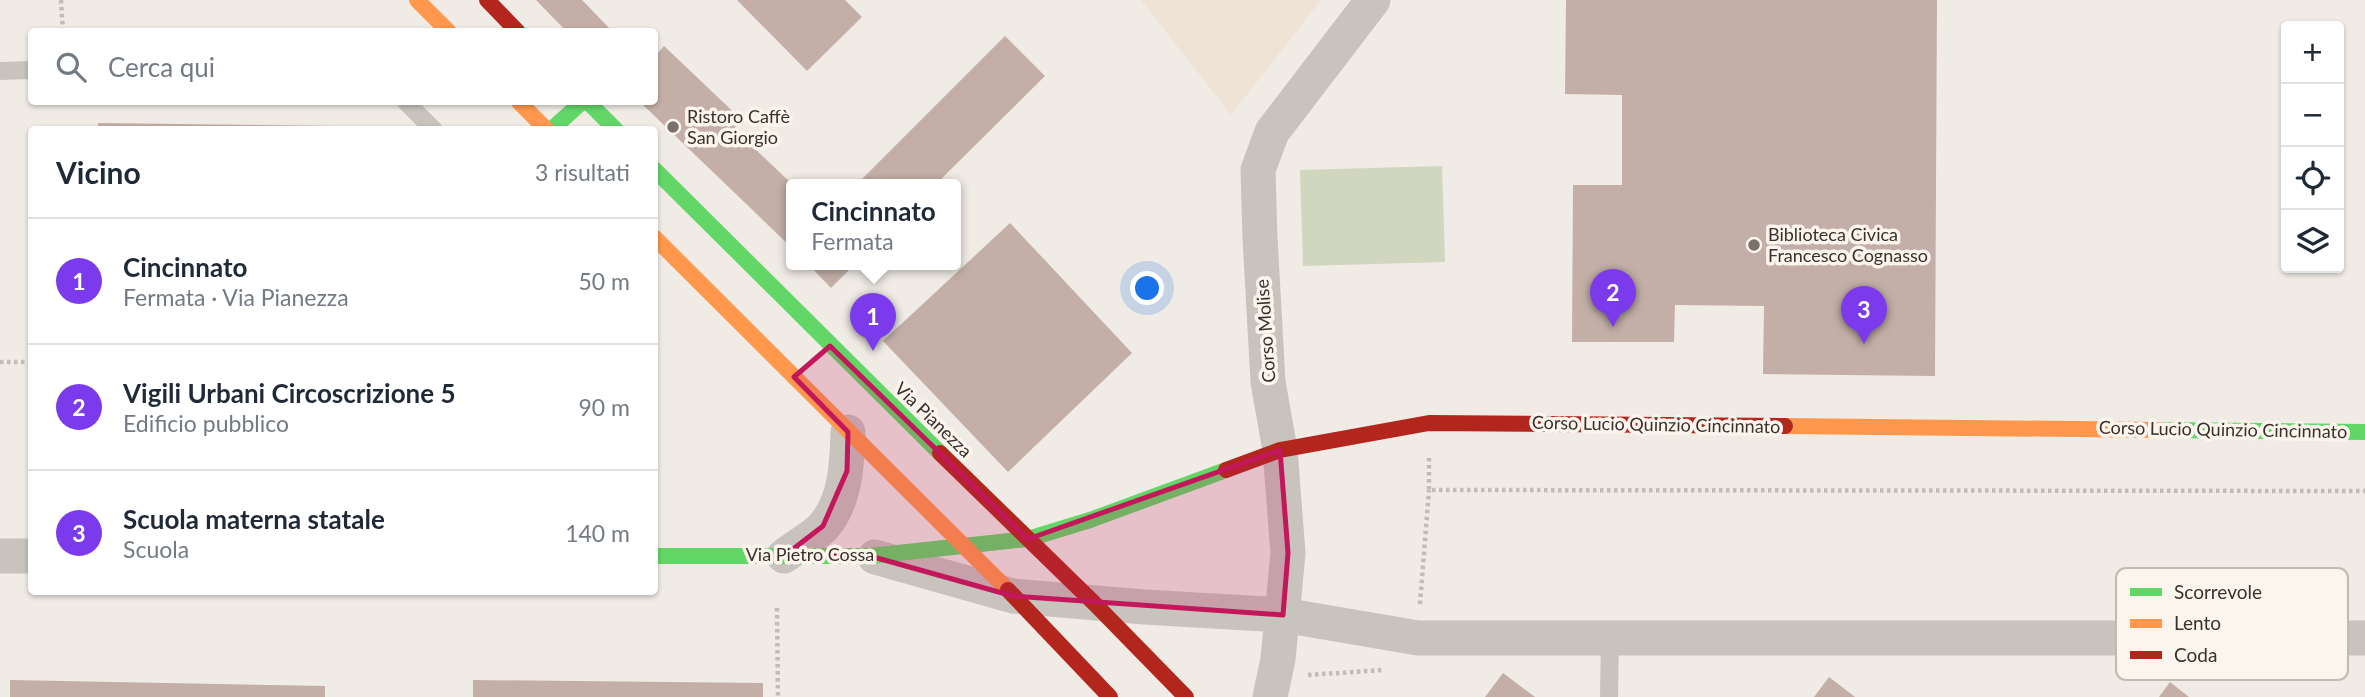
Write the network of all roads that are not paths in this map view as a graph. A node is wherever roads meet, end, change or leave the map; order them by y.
1 (417, 0) edge
2 (487, 0) edge
3 (1373, 0) edge
4 (445, 28) edge
5 (514, 28) edge
6 (28, 70) edge
7 (0, 71) edge
8 (409, 105) edge
9 (522, 105) edge
10 (578, 105) edge
11 (591, 105) edge
12 (429, 126) edge
13 (545, 126) edge
14 (554, 126) edge
15 (611, 126) edge
16 (658, 173) edge
17 (658, 241) edge
18 (848, 432) junction
19 (2365, 432) edge
20 (1280, 450) junction
21 (1028, 539) junction
22 (965, 546) junction
23 (784, 555) junction
24 (0, 556) edge
25 (28, 556) edge
26 (658, 556) edge
27 (870, 556) junction
28 (1013, 596) junction
29 (1094, 603) junction
30 (1283, 615) junction
31 (1610, 638) junction
32 (2116, 638) edge
33 (1110, 697) edge
34 (1186, 697) edge
35 (1270, 697) edge
36 (1609, 697) edge

1 - 4 street
2 - 5 street
3 - 20 street, Corso Molise
6 - 7 lane
8 - 12 lane
9 - 13 street
10 - 14 street
11 - 15 street
16 - 21 street, Via Pianezza
17 - 18 street
18 - 22 street
18 - 23 street
19 - 20 street, Corso Lucio Quinzio Cincinnato
20 - 21 street, Corso Lucio Quinzio Cincinnato
20 - 30 street, Corso Molise
21 - 22 street, Corso Lucio Quinzio Cincinnato
21 - 29 street, Via Pianezza
22 - 27 street, Via Pietro Cossa
22 - 28 street
23 - 26 street, Via Pietro Cossa
23 - 27 street, Via Pietro Cossa
24 - 25 street
27 - 28 street
28 - 29 street
28 - 33 street
29 - 30 street
29 - 34 street, Via Pianezza
30 - 31 street
30 - 35 street, Corso Molise
31 - 32 street
31 - 36 lane

